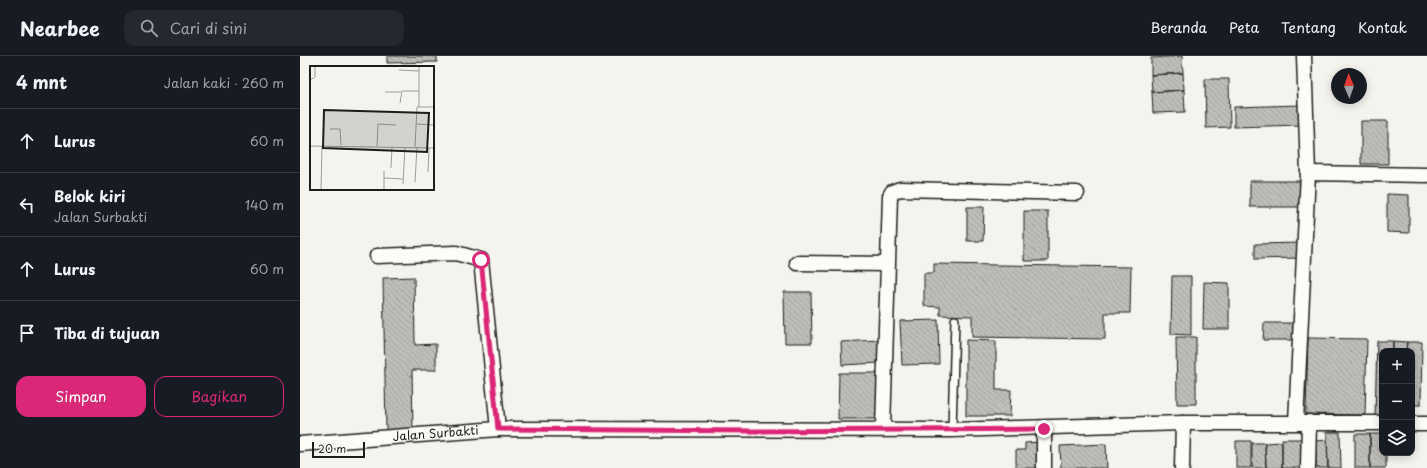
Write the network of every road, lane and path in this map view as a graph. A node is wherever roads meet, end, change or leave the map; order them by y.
1 (1304, 56) edge
2 (1308, 173) junction
3 (1427, 175) edge
4 (1077, 193) dead end
5 (377, 256) dead end
6 (797, 262) dead end
7 (887, 264) junction
8 (955, 320) dead end
9 (1182, 422) junction
10 (1303, 422) junction
11 (1379, 423) edge
12 (1415, 424) edge
13 (1427, 424) edge
14 (498, 429) junction
15 (883, 429) junction
16 (1044, 429) junction
17 (952, 430) junction
18 (300, 444) edge
19 (1044, 468) edge
20 (1182, 468) edge
21 (1308, 468) edge

1 - 2 street
2 - 3 street
2 - 10 street
4 - 7 street
5 - 14 street
6 - 7 street
7 - 15 street
8 - 17 lane
9 - 10 street, Jalan Surbakti
9 - 16 street, Jalan Surbakti
9 - 20 street
10 - 11 street, Jalan Surbakti
10 - 21 street
12 - 13 street
14 - 15 street, Jalan Surbakti
14 - 18 street, Jalan Surbakti
15 - 17 street, Jalan Surbakti
16 - 17 street, Jalan Surbakti
16 - 19 street

